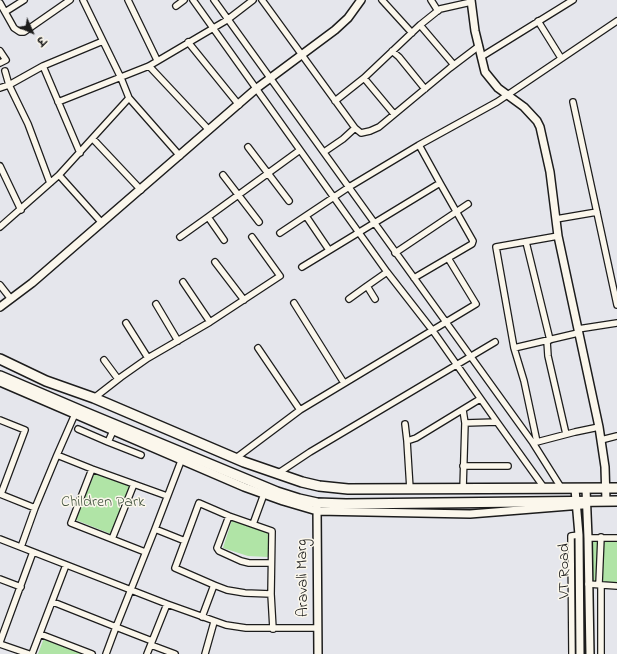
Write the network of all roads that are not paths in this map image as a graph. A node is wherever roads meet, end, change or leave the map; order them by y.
1 (24, 0) edge
2 (70, 0) edge
3 (83, 0) edge
4 (128, 0) edge
5 (184, 0) edge
6 (193, 0) edge
7 (214, 0) edge
8 (253, 0) edge
9 (262, 0) edge
10 (361, 0) edge
11 (382, 0) edge
12 (431, 0) edge
13 (572, 0) edge
14 (471, 1) edge
15 (0, 3) edge
16 (176, 6) dead end
17 (438, 11) junction
18 (5, 12) junction
19 (227, 20) junction
20 (538, 21) junction
21 (617, 21) edge
22 (420, 25) junction
23 (212, 27) junction
24 (412, 33) junction
25 (103, 41) junction
26 (188, 42) junction
27 (479, 46) junction
28 (0, 51) edge
29 (392, 51) junction
30 (301, 55) junction
31 (481, 56) junction
32 (561, 58) junction
33 (157, 60) junction
34 (0, 64) edge
35 (454, 65) junction
36 (43, 66) junction
37 (148, 66) junction
38 (4, 72) dead end
39 (121, 78) junction
40 (271, 78) junction
41 (364, 78) junction
42 (9, 85) junction
43 (0, 88) edge
44 (257, 88) junction
45 (425, 89) junction
46 (506, 95) junction
47 (129, 98) junction
48 (335, 101) junction
49 (58, 102) junction
50 (573, 102) dead end
51 (239, 105) junction
52 (394, 114) junction
53 (355, 128) junction
54 (209, 130) junction
55 (93, 139) junction
56 (419, 145) junction
57 (248, 147) dead end
58 (300, 150) junction
59 (324, 152) junction
60 (80, 153) junction
61 (180, 156) junction
62 (0, 166) edge
63 (269, 173) junction
64 (59, 175) junction
65 (223, 175) dead end
66 (440, 183) junction
67 (50, 184) junction
68 (349, 187) junction
69 (141, 190) junction
70 (239, 195) junction
71 (333, 198) junction
72 (289, 201) dead end
73 (468, 204) dead end
74 (20, 210) junction
75 (456, 212) junction
76 (597, 212) junction
77 (306, 216) junction
78 (208, 217) junction
79 (556, 219) junction
80 (102, 222) junction
81 (259, 222) dead end
82 (374, 222) junction
83 (0, 227) edge
84 (358, 232) junction
85 (280, 233) dead end
86 (558, 236) junction
87 (180, 237) dead end
88 (252, 237) dead end
89 (224, 240) dead end
90 (526, 242) junction
91 (329, 250) junction
92 (395, 253) junction
93 (448, 258) junction
94 (215, 262) dead end
95 (302, 267) dead end
96 (387, 272) junction
97 (414, 278) junction
98 (182, 282) dead end
99 (0, 285) edge
100 (366, 286) junction
101 (11, 299) junction
102 (349, 299) dead end
103 (244, 300) junction
104 (375, 300) dead end
105 (294, 303) dead end
106 (156, 304) dead end
107 (617, 305) edge
108 (0, 307) edge
109 (210, 322) junction
110 (617, 323) edge
111 (126, 324) dead end
112 (446, 324) junction
113 (432, 331) junction
114 (578, 331) junction
115 (178, 341) junction
116 (548, 341) junction
117 (495, 342) dead end
118 (258, 348) dead end
119 (514, 348) junction
120 (470, 357) junction
121 (148, 358) junction
122 (0, 359) edge
123 (104, 360) dead end
124 (456, 365) junction
125 (0, 376) edge
126 (118, 379) junction
127 (0, 382) edge
128 (344, 383) junction
129 (94, 398) junction
130 (480, 399) junction
131 (300, 410) junction
132 (463, 410) junction
133 (75, 414) junction
134 (0, 420) edge
135 (497, 422) junction
136 (465, 423) junction
137 (405, 424) dead end
138 (600, 427) junction
139 (78, 428) dead end
140 (113, 431) junction
141 (566, 434) junction
142 (617, 436) edge
143 (602, 440) junction
144 (407, 441) junction
145 (108, 442) junction
146 (535, 443) junction
147 (57, 455) junction
148 (141, 455) dead end
149 (236, 458) junction
150 (180, 461) junction
151 (463, 466) junction
152 (508, 466) dead end
153 (92, 469) junction
154 (277, 474) junction
155 (134, 484) junction
156 (586, 488) junction
157 (606, 488) junction
158 (617, 488) edge
159 (410, 489) junction
160 (463, 489) junction
161 (545, 489) junction
162 (562, 489) junction
163 (575, 489) junction
164 (0, 494) edge
165 (264, 494) junction
166 (167, 496) junction
167 (606, 501) junction
168 (617, 501) edge
169 (587, 503) junction
170 (576, 504) junction
171 (617, 505) edge
172 (317, 507) junction
173 (35, 508) junction
174 (230, 516) junction
175 (252, 524) junction
176 (155, 529) junction
177 (579, 535) junction
178 (601, 537) junction
179 (588, 538) junction
180 (617, 538) edge
181 (0, 539) edge
182 (112, 539) junction
183 (185, 541) junction
184 (21, 547) junction
185 (33, 552) junction
186 (145, 552) junction
187 (271, 563) junction
188 (66, 565) junction
189 (0, 579) edge
190 (588, 584) junction
191 (214, 585) junction
192 (600, 585) junction
193 (617, 586) edge
194 (21, 587) junction
195 (130, 590) junction
196 (271, 594) junction
197 (53, 602) junction
198 (167, 604) junction
199 (202, 617) junction
200 (214, 622) junction
201 (116, 627) junction
202 (318, 628) junction
203 (273, 629) junction
204 (40, 634) junction
205 (0, 643) edge
206 (152, 643) junction
207 (29, 654) edge
208 (32, 654) edge
209 (92, 654) edge
210 (106, 654) edge
211 (147, 654) edge
212 (175, 654) edge
213 (205, 654) edge
214 (318, 654) edge
215 (572, 654) edge
216 (580, 654) edge
217 (590, 654) edge
218 (601, 654) edge

1 - 18 street
2 - 18 street
3 - 25 street
4 - 33 street
5 - 16 street
6 - 23 street
7 - 19 street
8 - 19 street
9 - 30 street
10 - 30 street
11 - 24 street
12 - 17 street
13 - 20 street
14 - 17 street
14 - 27 street
15 - 18 street
17 - 22 street
19 - 23 street
19 - 40 street
20 - 31 street
20 - 32 street
21 - 32 street
22 - 24 street
22 - 35 street
23 - 26 street
23 - 44 street
24 - 29 street
25 - 36 street
25 - 39 street
26 - 33 street
26 - 51 street
27 - 31 street
27 - 35 street
28 - 34 street
29 - 41 street
29 - 45 street
30 - 40 street
30 - 48 street
31 - 46 street
32 - 46 street
33 - 37 street
35 - 45 street
36 - 42 street
36 - 49 street
37 - 39 street
37 - 54 street
38 - 42 street
39 - 47 street
39 - 49 street
40 - 44 street
40 - 59 street
41 - 48 street
41 - 52 street
42 - 43 street
42 - 67 street
44 - 51 street
44 - 58 street
45 - 52 street
46 - 56 street
46 - 79 street
47 - 55 street
47 - 61 street
48 - 53 street
49 - 60 street
50 - 76 street
51 - 54 street
52 - 53 street
53 - 59 street
54 - 61 street
55 - 60 street
55 - 69 street
56 - 66 street
56 - 68 street
57 - 63 street
58 - 63 street
58 - 71 street
59 - 68 street
60 - 64 street
61 - 69 street
62 - 74 street
63 - 70 street
63 - 72 street
64 - 67 street
64 - 80 street
65 - 70 street
66 - 75 street
66 - 82 street
67 - 74 street
68 - 71 street
68 - 82 street
69 - 80 street
70 - 78 street
70 - 81 street
71 - 77 street
71 - 84 street
73 - 75 street
74 - 83 street
75 - 92 street
75 - 93 street
76 - 79 street
76 - 107 street
77 - 85 street
77 - 91 street
78 - 87 street
78 - 89 street
79 - 86 street
80 - 101 street
82 - 84 street
82 - 92 street
84 - 91 street
84 - 96 street
86 - 90 street
86 - 114 street
88 - 103 street
90 - 116 street
90 - 119 street
91 - 95 street
92 - 97 street
93 - 97 street
93 - 112 street
94 - 103 street
96 - 100 street
96 - 113 street
97 - 112 street
98 - 109 street
99 - 101 street
100 - 102 street
100 - 104 street
101 - 108 street
103 - 109 street
105 - 128 street
106 - 115 street
109 - 115 street
110 - 114 street
111 - 121 street
112 - 113 street
112 - 120 street
113 - 124 street
113 - 128 street
114 - 116 street
114 - 138 street
115 - 121 street
116 - 119 street
116 - 141 street
117 - 120 street
118 - 131 street
119 - 146 street
120 - 124 street
120 - 146 street
121 - 126 street
122 - 129 highway
123 - 126 street
124 - 130 street
124 - 154 street
125 - 172 highway
126 - 129 street
127 - 133 street
128 - 131 street
129 - 149 highway
130 - 132 street
130 - 135 street
131 - 149 street
132 - 136 street
132 - 144 street
133 - 140 street
133 - 147 street
134 - 164 street
135 - 136 street
135 - 161 street
136 - 151 street
137 - 144 street
138 - 141 street
138 - 143 street
139 - 145 street
140 - 145 street
140 - 150 street
141 - 146 street
142 - 143 street
143 - 157 street
144 - 159 street
145 - 148 street
146 - 162 street
147 - 153 street
147 - 173 street
149 - 154 highway
150 - 165 street
150 - 166 street
151 - 152 street
151 - 160 street
153 - 155 street
153 - 182 street
154 - 159 highway
155 - 166 street
155 - 182 street
156 - 157 highway
156 - 163 highway
156 - 169 street, VT Road
157 - 158 highway
157 - 167 street
159 - 160 highway
160 - 161 highway
161 - 162 highway
162 - 163 highway
163 - 170 street, VT Road
164 - 173 street
165 - 172 street
165 - 175 street
166 - 176 street
167 - 168 highway
167 - 169 highway
169 - 170 highway
169 - 171 street
169 - 179 street, VT Road
170 - 172 highway
170 - 177 street, VT Road
172 - 202 street, Aravali Marg
173 - 184 street
174 - 175 street
174 - 183 street
174 - 187 street
175 - 187 street
176 - 183 street
176 - 186 street
177 - 215 street
177 - 216 street, VT Road
178 - 179 street
178 - 180 street
178 - 192 street
179 - 190 street, VT Road
181 - 184 street
182 - 186 street
183 - 191 street
184 - 185 street
185 - 188 street
185 - 194 street
186 - 195 street
187 - 196 street
188 - 195 street
188 - 197 street
189 - 194 street
190 - 192 street
190 - 217 street, VT Road
191 - 196 street
191 - 199 street
192 - 193 street
192 - 218 street
194 - 205 street
195 - 198 street
195 - 201 street
196 - 203 street
197 - 201 street
197 - 204 street
198 - 199 street
198 - 206 street
199 - 200 street
200 - 203 street
200 - 213 street
201 - 206 street
201 - 210 street
202 - 203 street
202 - 214 street, Aravali Marg
204 - 208 street
204 - 209 street
205 - 207 street
206 - 211 street
206 - 212 street

